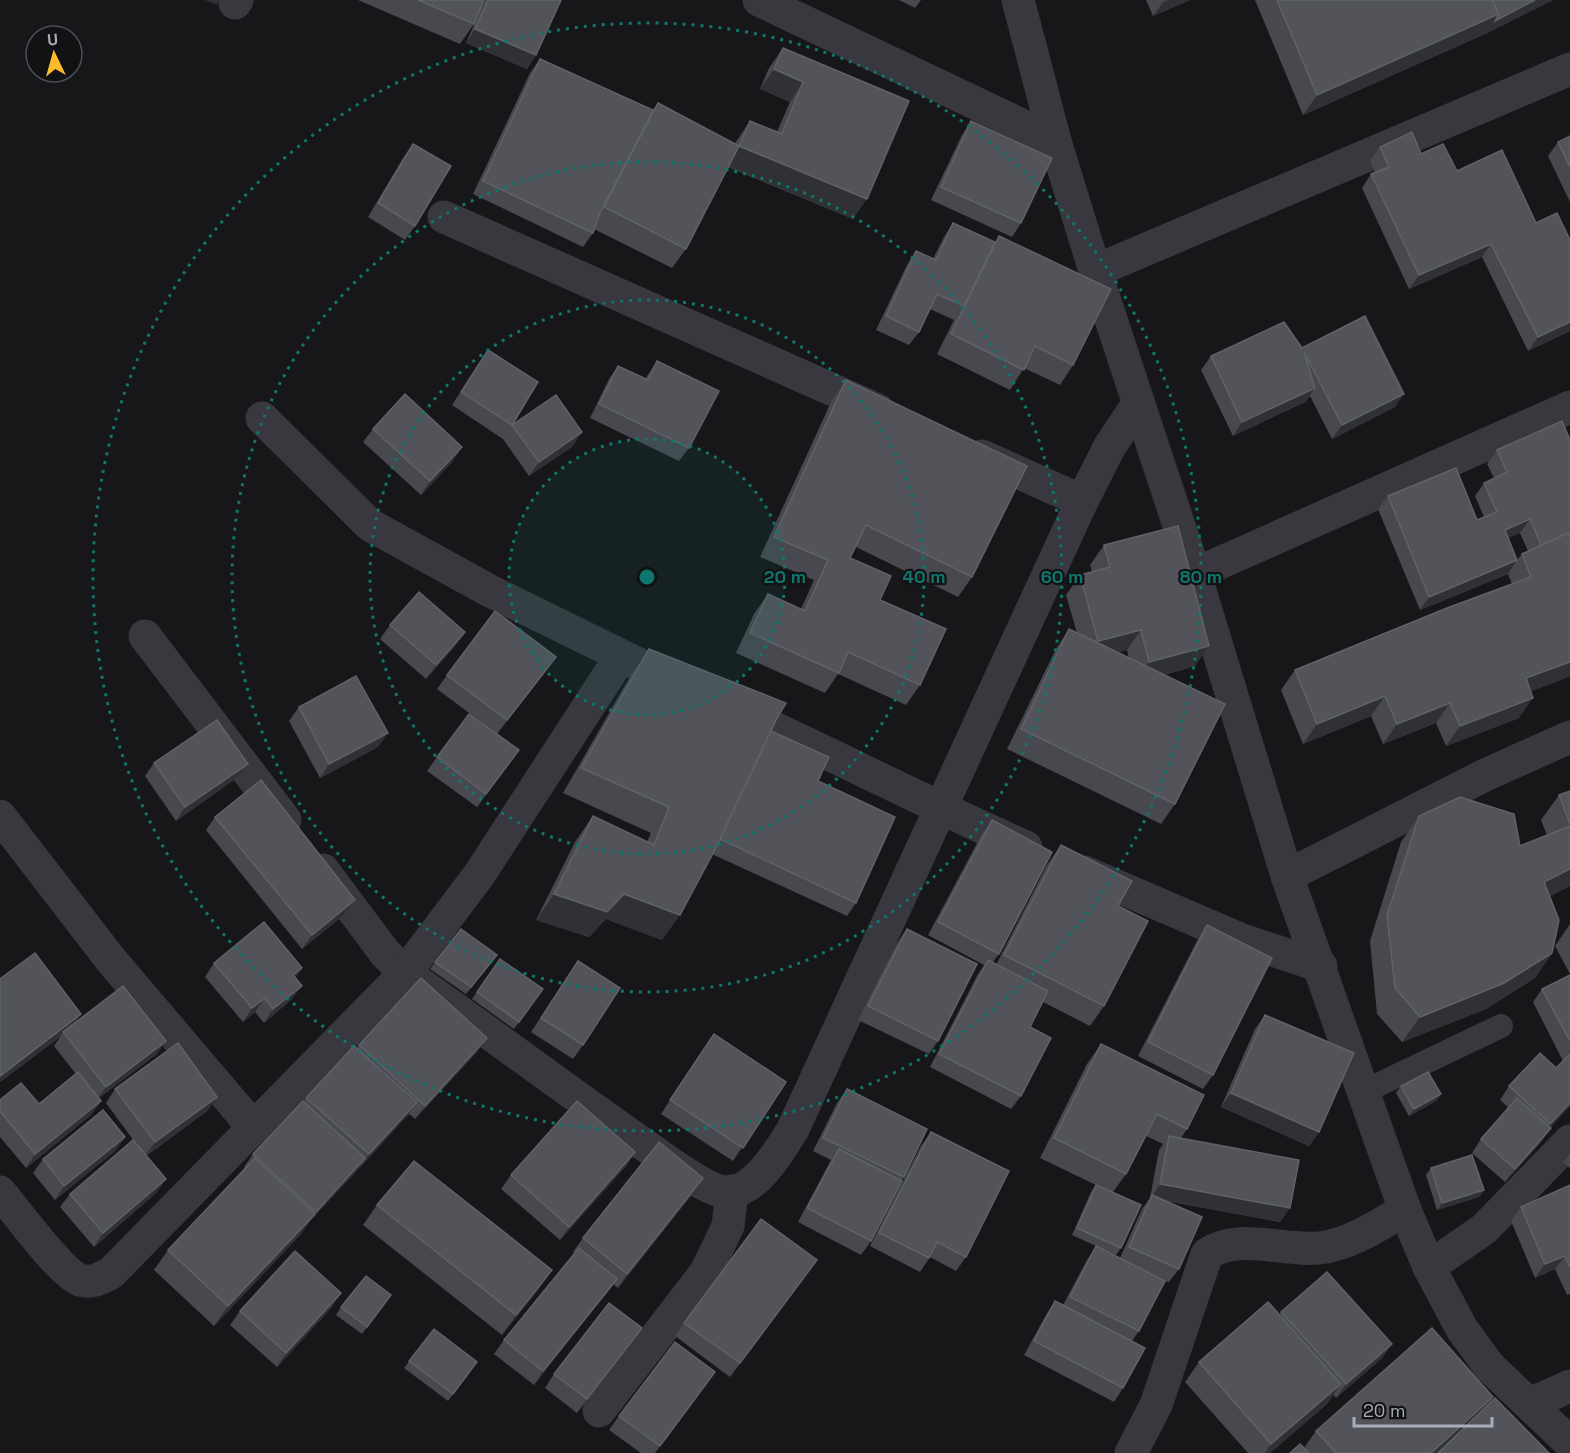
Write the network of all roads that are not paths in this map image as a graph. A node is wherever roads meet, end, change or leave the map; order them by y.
1 (759, 0) edge
2 (1018, 0) edge
3 (1570, 69) edge
4 (1055, 141) junction
5 (444, 217) dead end
6 (1095, 271) junction
7 (1138, 404) junction
8 (1570, 407) edge
9 (262, 418) dead end
10 (902, 421) edge
11 (955, 444) edge
12 (1082, 501) junction
13 (1195, 574) junction
14 (145, 636) dead end
15 (621, 656) junction
16 (1570, 737) edge
17 (940, 809) junction
18 (0, 816) edge
19 (1287, 876) junction
20 (1321, 966) junction
21 (405, 973) junction
22 (1501, 1026) edge
23 (1364, 1092) junction
24 (254, 1128) junction
25 (1570, 1141) edge
26 (732, 1191) junction
27 (0, 1192) edge
28 (1405, 1210) junction
29 (1429, 1267) junction
30 (1570, 1386) edge
31 (1530, 1404) junction
32 (598, 1412) dead end
33 (1570, 1443) edge
34 (1131, 1453) edge

1 - 4 street
2 - 4 street
3 - 6 street
4 - 6 street
5 - 10 street
6 - 7 street
7 - 12 street
7 - 13 street
8 - 13 street
9 - 15 street
11 - 12 street
12 - 17 street
13 - 19 street
14 - 21 street
15 - 17 street
15 - 21 street
16 - 19 street
17 - 20 street
17 - 26 street
18 - 24 street
19 - 20 street
20 - 23 street
21 - 24 street
21 - 26 street
22 - 23 lane
23 - 28 street
24 - 27 street
25 - 29 street
26 - 32 street
28 - 29 street
28 - 34 street
29 - 31 street
30 - 31 street
31 - 33 street

